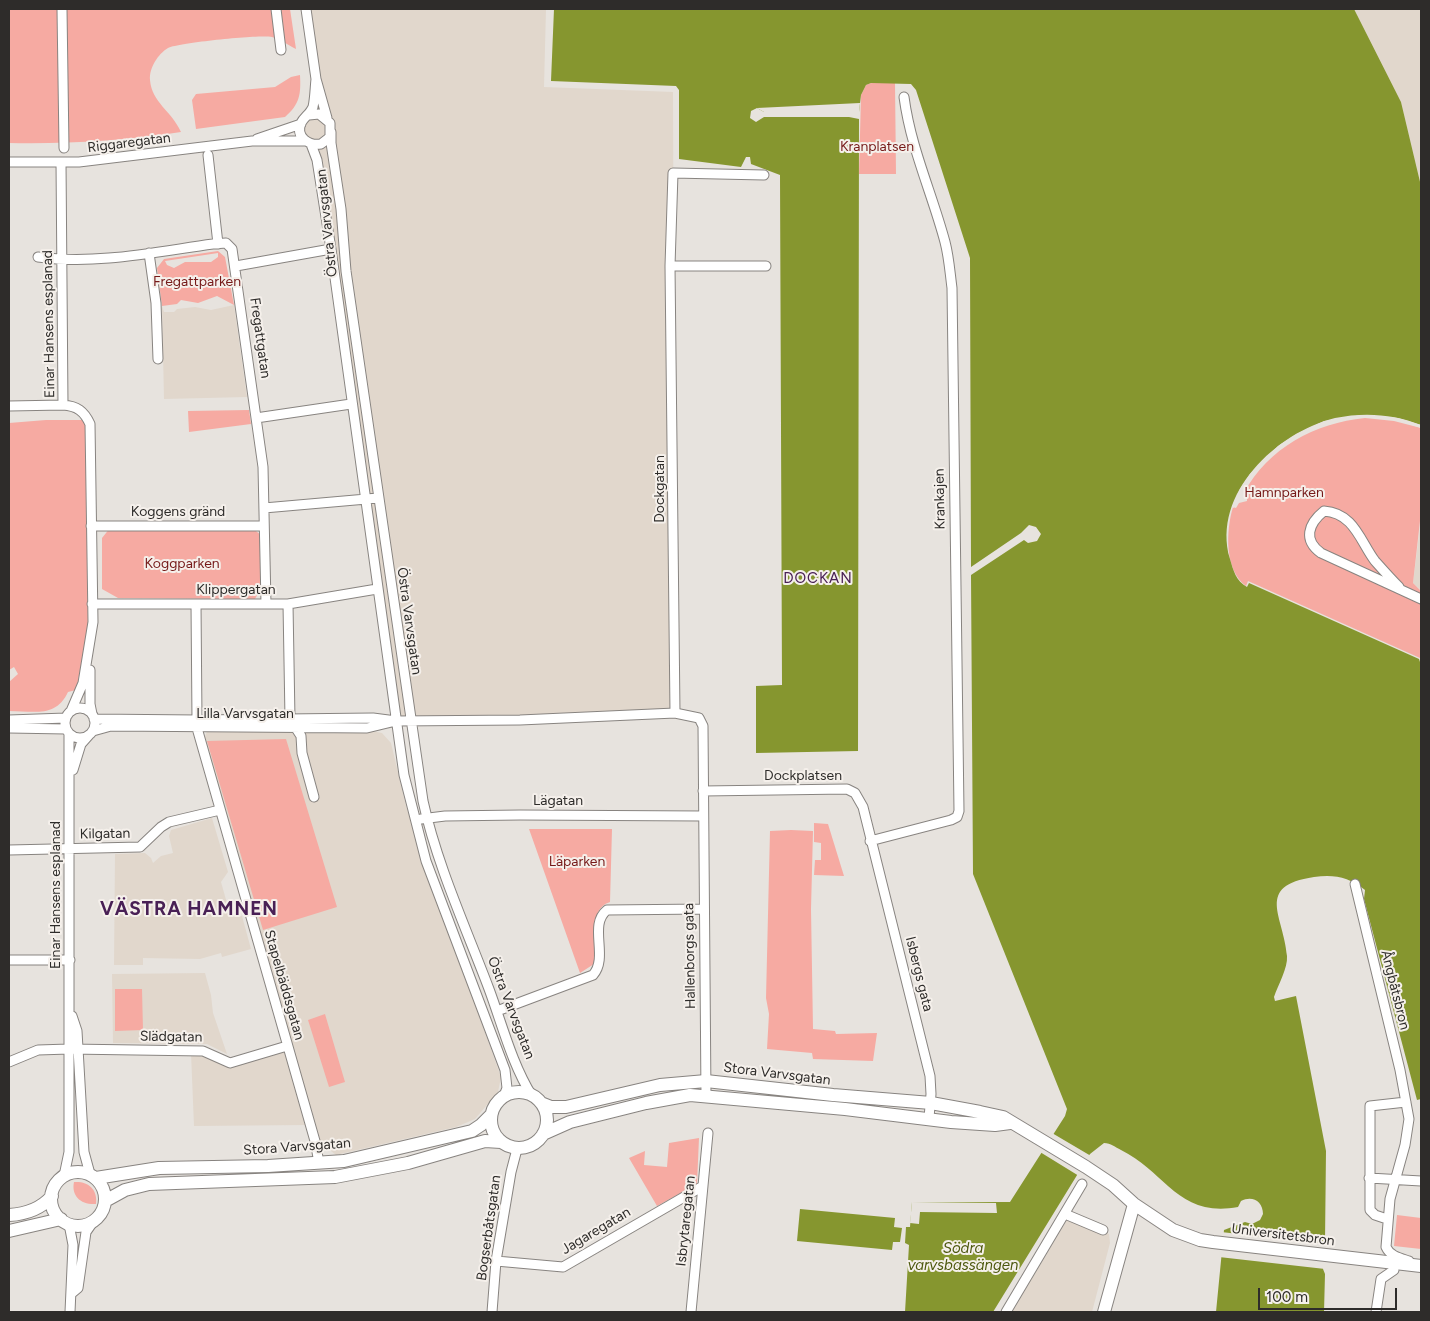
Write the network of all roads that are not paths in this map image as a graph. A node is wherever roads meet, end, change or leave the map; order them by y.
1 (62, 9) edge
2 (276, 9) edge
3 (306, 9) edge
4 (280, 50) dead end
5 (316, 79) junction
6 (904, 97) dead end
7 (309, 115) junction
8 (327, 118) junction
9 (301, 124) junction
10 (332, 132) junction
11 (252, 141) junction
12 (308, 142) junction
13 (64, 148) dead end
14 (208, 155) dead end
15 (9, 162) edge
16 (61, 162) junction
17 (764, 175) dead end
18 (218, 244) junction
19 (331, 249) junction
20 (149, 253) junction
21 (38, 257) dead end
22 (62, 260) junction
23 (236, 266) junction
24 (670, 266) junction
25 (766, 266) dead end
26 (158, 359) dead end
27 (351, 404) junction
28 (63, 405) junction
29 (9, 406) edge
30 (256, 418) junction
31 (378, 498) junction
32 (365, 500) junction
33 (264, 508) junction
34 (91, 526) junction
35 (264, 526) junction
36 (1399, 587) junction
37 (377, 589) junction
38 (1421, 599) edge
39 (92, 604) junction
40 (196, 604) junction
41 (266, 604) junction
42 (288, 604) junction
43 (90, 650) junction
44 (675, 713) junction
45 (69, 715) junction
46 (93, 716) junction
47 (290, 718) junction
48 (9, 720) edge
49 (396, 721) junction
50 (410, 721) junction
51 (197, 724) junction
52 (9, 728) edge
53 (298, 728) junction
54 (68, 732) junction
55 (91, 732) junction
56 (70, 783) junction
57 (703, 791) junction
58 (314, 797) dead end
59 (220, 810) junction
60 (703, 816) junction
61 (427, 818) junction
62 (414, 822) junction
63 (870, 840) junction
64 (71, 848) junction
65 (9, 850) edge
66 (1355, 884) dead end
67 (704, 909) junction
68 (9, 960) edge
69 (70, 960) junction
70 (70, 1008) junction
71 (497, 1011) junction
72 (287, 1046) junction
73 (68, 1049) junction
74 (79, 1050) junction
75 (9, 1062) edge
76 (706, 1081) junction
77 (504, 1096) junction
78 (706, 1096) junction
79 (537, 1099) junction
80 (1406, 1102) junction
81 (931, 1103) junction
82 (491, 1115) junction
83 (929, 1118) junction
84 (1010, 1123) junction
85 (708, 1133) dead end
86 (543, 1134) junction
87 (501, 1142) junction
88 (517, 1149) junction
89 (319, 1163) junction
90 (64, 1176) junction
91 (93, 1176) junction
92 (1369, 1178) junction
93 (1395, 1180) junction
94 (1421, 1181) edge
95 (1082, 1184) dead end
96 (703, 1186) junction
97 (52, 1196) junction
98 (105, 1201) junction
99 (1134, 1204) junction
100 (1065, 1214) junction
101 (9, 1215) edge
102 (1387, 1219) junction
103 (65, 1222) junction
104 (93, 1222) junction
105 (1103, 1230) dead end
106 (9, 1231) edge
107 (1350, 1258) junction
108 (496, 1261) junction
109 (1421, 1266) edge
110 (1394, 1270) junction
111 (1421, 1274) edge
112 (72, 1293) junction
113 (70, 1312) edge
114 (492, 1312) edge
115 (691, 1312) edge
116 (1006, 1312) edge
117 (1104, 1312) edge
118 (1376, 1312) edge

1 - 13 street
2 - 4 street
3 - 5 street
5 - 7 street
5 - 8 street
6 - 63 street, Krankajen
7 - 8 street
7 - 9 street
8 - 10 street
9 - 11 street, Riggaregatan
9 - 12 street
10 - 12 street
10 - 31 street, Östra Varvsgatan
11 - 12 street, Riggaregatan
11 - 16 street, Riggaregatan
12 - 19 street, Östra Varvsgatan
14 - 18 street
15 - 16 street, Riggaregatan
16 - 22 street, Einar Hansens esplanad
17 - 24 street, Dockgatan
18 - 20 street
18 - 23 street, Fregattgatan
19 - 23 street
19 - 27 street, Östra Varvsgatan
20 - 22 street
20 - 26 street
21 - 22 street
22 - 28 street, Einar Hansens esplanad
23 - 30 street, Fregattgatan
24 - 25 street
24 - 44 street, Dockgatan
27 - 30 street
27 - 32 street, Östra Varvsgatan
28 - 29 street
28 - 34 street, Einar Hansens esplanad
30 - 33 street, Fregattgatan
31 - 32 street
31 - 50 street, Östra Varvsgatan
32 - 33 street
32 - 37 street, Östra Varvsgatan
33 - 35 street, Fregattgatan
34 - 35 street, Koggens gränd
34 - 39 street, Einar Hansens esplanad
35 - 41 street, Fregattgatan
36 - 36 street
36 - 38 street
37 - 42 street, Klippergatan
37 - 49 street, Östra Varvsgatan
39 - 40 street, Klippergatan
39 - 43 street, Einar Hansens esplanad
40 - 41 street, Klippergatan
40 - 51 street, Stapelbäddsgatan
41 - 42 street, Klippergatan
42 - 47 street
43 - 45 street, Einar Hansens esplanad
43 - 46 street, Einar Hansens esplanad
44 - 50 street, Lilla Varvsgatan
44 - 57 street, Lilla Varvsgatan
45 - 46 street
45 - 48 street
45 - 54 street
46 - 51 street, Lilla Varvsgatan
46 - 55 street
47 - 49 street, Lilla Varvsgatan
47 - 51 street, Lilla Varvsgatan
47 - 53 street
49 - 50 street, Lilla Varvsgatan
49 - 53 street, Lilla Varvsgatan
49 - 62 street, Östra Varvsgatan
50 - 61 street, Östra Varvsgatan
51 - 53 street, Lilla Varvsgatan
51 - 55 street, Lilla Varvsgatan
51 - 59 street, Stapelbäddsgatan
52 - 54 street
53 - 58 street
54 - 55 street
54 - 56 street, Einar Hansens esplanad
55 - 56 street, Einar Hansens esplanad
56 - 64 street, Einar Hansens esplanad
57 - 60 street
57 - 63 street, Dockplatsen
59 - 64 street, Kilgatan
59 - 72 street, Stapelbäddsgatan
60 - 61 street, Lägatan
60 - 67 street, Hallenborgs gata
61 - 62 street, Lägatan
61 - 71 street, Östra Varvsgatan
62 - 77 street, Östra Varvsgatan
63 - 81 street, Isbergs gata
64 - 65 street, Kilgatan
64 - 69 street, Einar Hansens esplanad
66 - 80 street, Ångbåtsbron
67 - 71 street
67 - 76 street, Hallenborgs gata
68 - 69 street
69 - 70 street, Einar Hansens esplanad
70 - 73 street, Einar Hansens esplanad
70 - 74 street, Einar Hansens esplanad
71 - 79 street, Östra Varvsgatan
72 - 74 street, Slädgatan
72 - 89 street, Stapelbäddsgatan
73 - 74 street
73 - 75 street
73 - 90 street, Einar Hansens esplanad
74 - 91 street, Einar Hansens esplanad
76 - 78 street, Hallenborgs gata
76 - 79 street, Stora Varvsgatan
76 - 81 street, Stora Varvsgatan
77 - 79 street, Stora Varvsgatan
77 - 82 street, Stora Varvsgatan
78 - 83 street, Stora Varvsgatan
78 - 86 street, Stora Varvsgatan
79 - 86 street
80 - 92 street
80 - 93 street, Ångbåtsbron
81 - 83 street, Isbergs gata
81 - 84 street, Stora Varvsgatan
82 - 87 street
82 - 89 street, Stora Varvsgatan
83 - 84 street, Stora Varvsgatan
84 - 99 street, Stora Varvsgatan
85 - 96 street, Isbrytaregatan
86 - 88 street, Stora Varvsgatan
87 - 88 street
87 - 98 street
88 - 108 street, Bogserbåtsgatan
89 - 91 street, Stora Varvsgatan
90 - 91 street, Stora Varvsgatan
90 - 97 street
91 - 98 street
92 - 93 street
92 - 102 street
93 - 94 street
93 - 102 street, Ångbåtsbron
95 - 100 street
96 - 108 street, Jagaregatan
96 - 115 street, Isbrytaregatan
97 - 101 street
97 - 103 street
98 - 104 street
99 - 107 street, Universitetsbron
99 - 117 street
100 - 105 street
100 - 116 street
102 - 109 street, Ångbåtsbron
103 - 104 street
103 - 106 street
103 - 112 street
104 - 112 street
107 - 109 street
107 - 110 street
108 - 114 street, Bogserbåtsgatan
110 - 111 street
110 - 118 street
112 - 113 street

